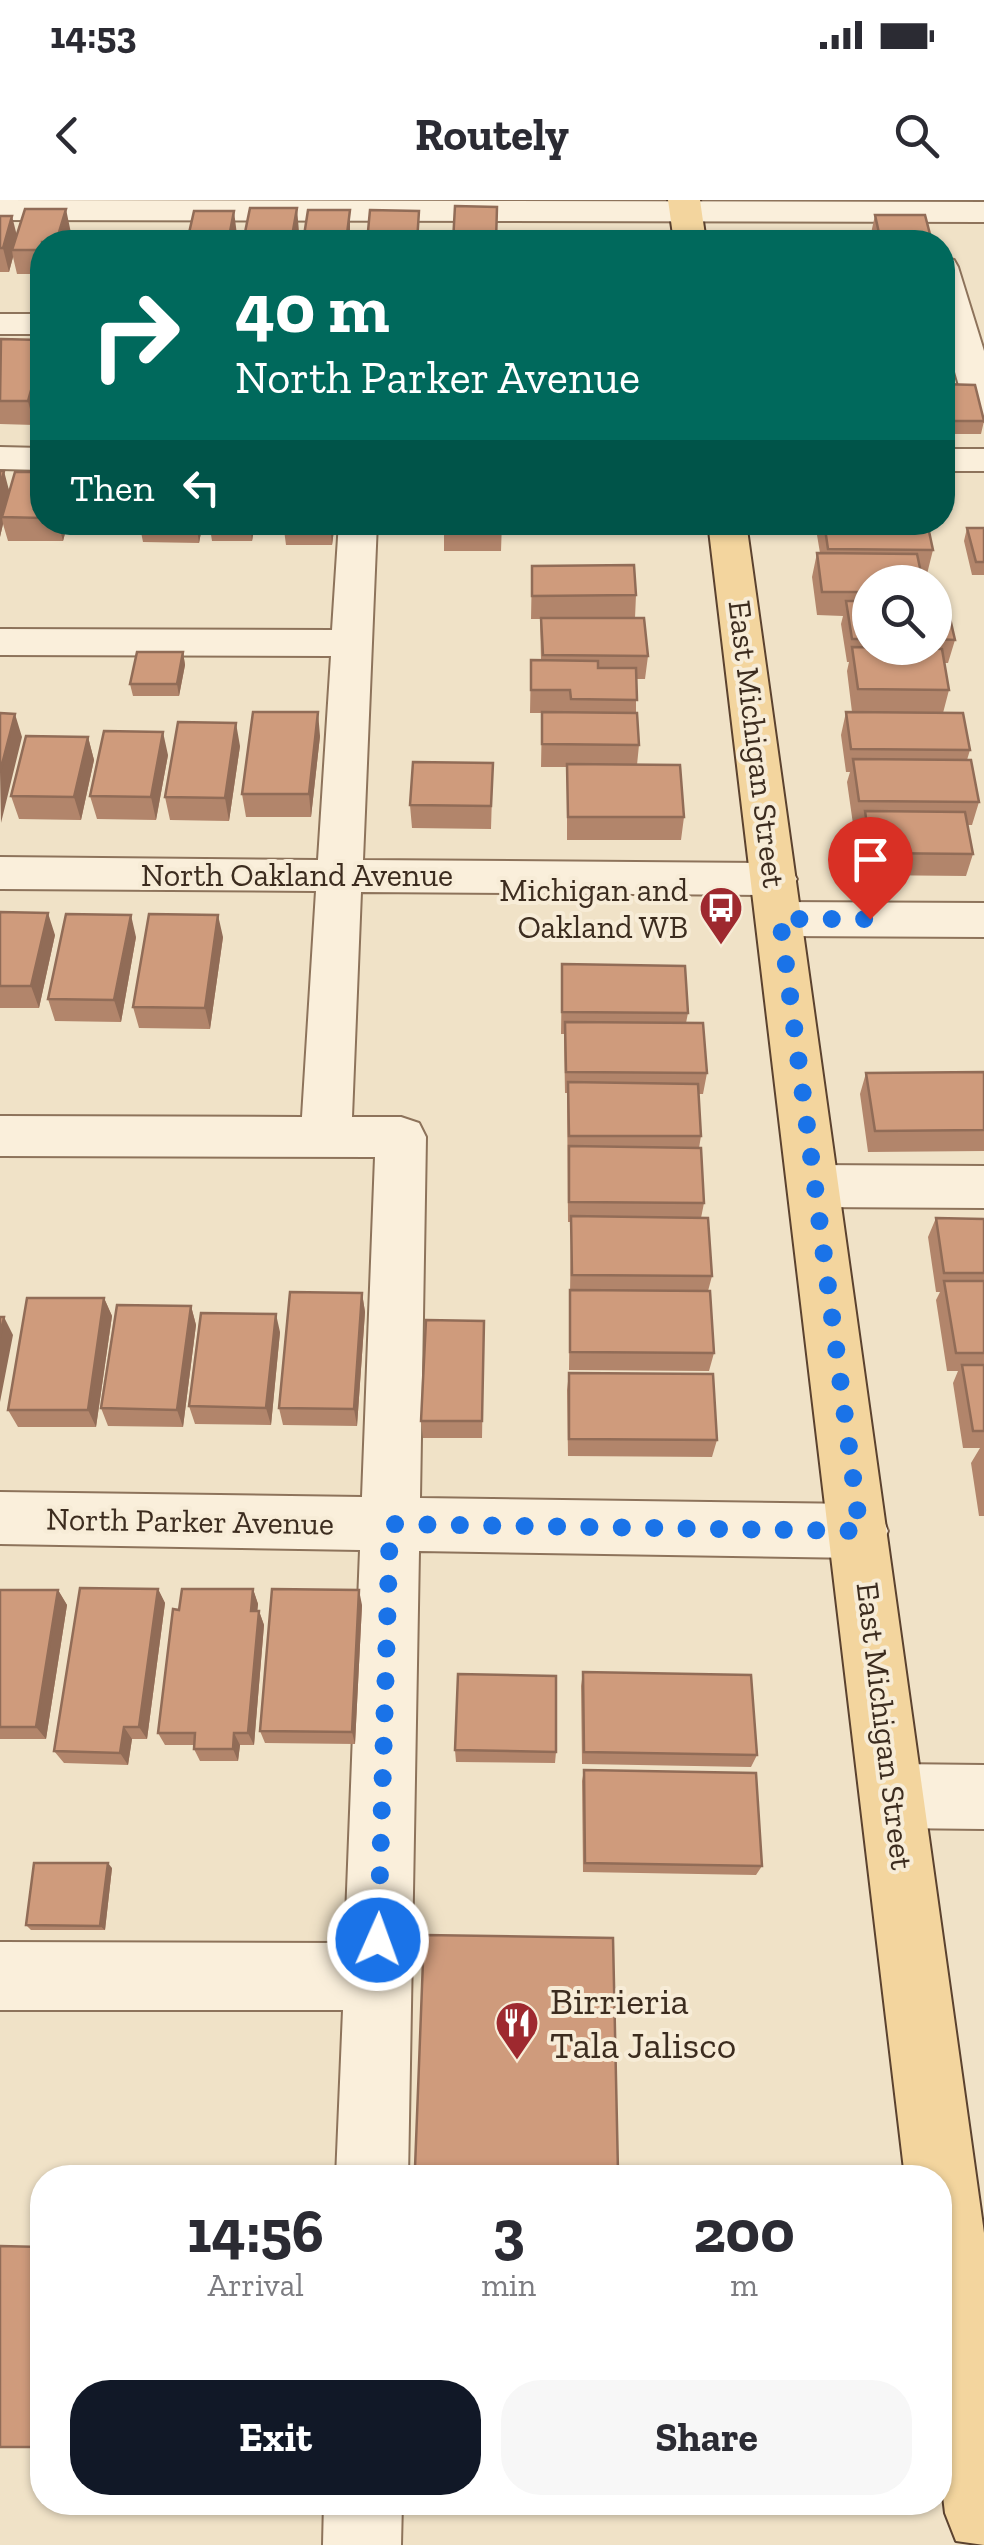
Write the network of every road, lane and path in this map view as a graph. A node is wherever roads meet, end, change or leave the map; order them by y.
1 (0, 210) edge
2 (984, 212) edge
3 (442, 218) edge
4 (687, 218) edge
5 (928, 218) edge
6 (955, 296) edge
7 (0, 324) edge
8 (30, 324) edge
9 (973, 334) edge
10 (984, 410) edge
11 (0, 458) edge
12 (30, 459) edge
13 (955, 460) edge
14 (984, 460) edge
15 (357, 535) edge
16 (730, 535) edge
17 (0, 642) edge
18 (352, 643) junction
19 (0, 873) edge
20 (340, 876) junction
21 (777, 899) junction
22 (984, 920) edge
23 (0, 1136) edge
24 (326, 1137) junction
25 (814, 1186) junction
26 (984, 1187) edge
27 (0, 1518) edge
28 (390, 1524) junction
29 (860, 1531) junction
30 (894, 1796) junction
31 (984, 1797) edge
32 (0, 1976) edge
33 (377, 1977) junction
34 (372, 2165) edge
35 (940, 2165) edge
36 (952, 2258) edge
37 (984, 2513) edge
38 (363, 2515) edge
39 (362, 2545) edge

1 - 3 street
2 - 5 street
3 - 4 street
4 - 5 street
6 - 9 street
7 - 8 street
9 - 10 street
11 - 12 street
13 - 14 street
15 - 18 street
16 - 21 main road, East Michigan Street
17 - 18 street
18 - 20 street
19 - 20 street, North Oakland Avenue
20 - 21 street, North Oakland Avenue
20 - 24 street
21 - 22 street, North Oakland Avenue
21 - 25 main road, East Michigan Street
23 - 24 street
24 - 28 street
25 - 26 street
25 - 29 main road, East Michigan Street
27 - 28 street, North Parker Avenue
28 - 29 street, North Parker Avenue
28 - 33 street
29 - 30 main road, East Michigan Street
30 - 31 street
30 - 35 main road, East Michigan Street
32 - 33 street
33 - 34 street
36 - 37 main road, East Michigan Street
38 - 39 street

